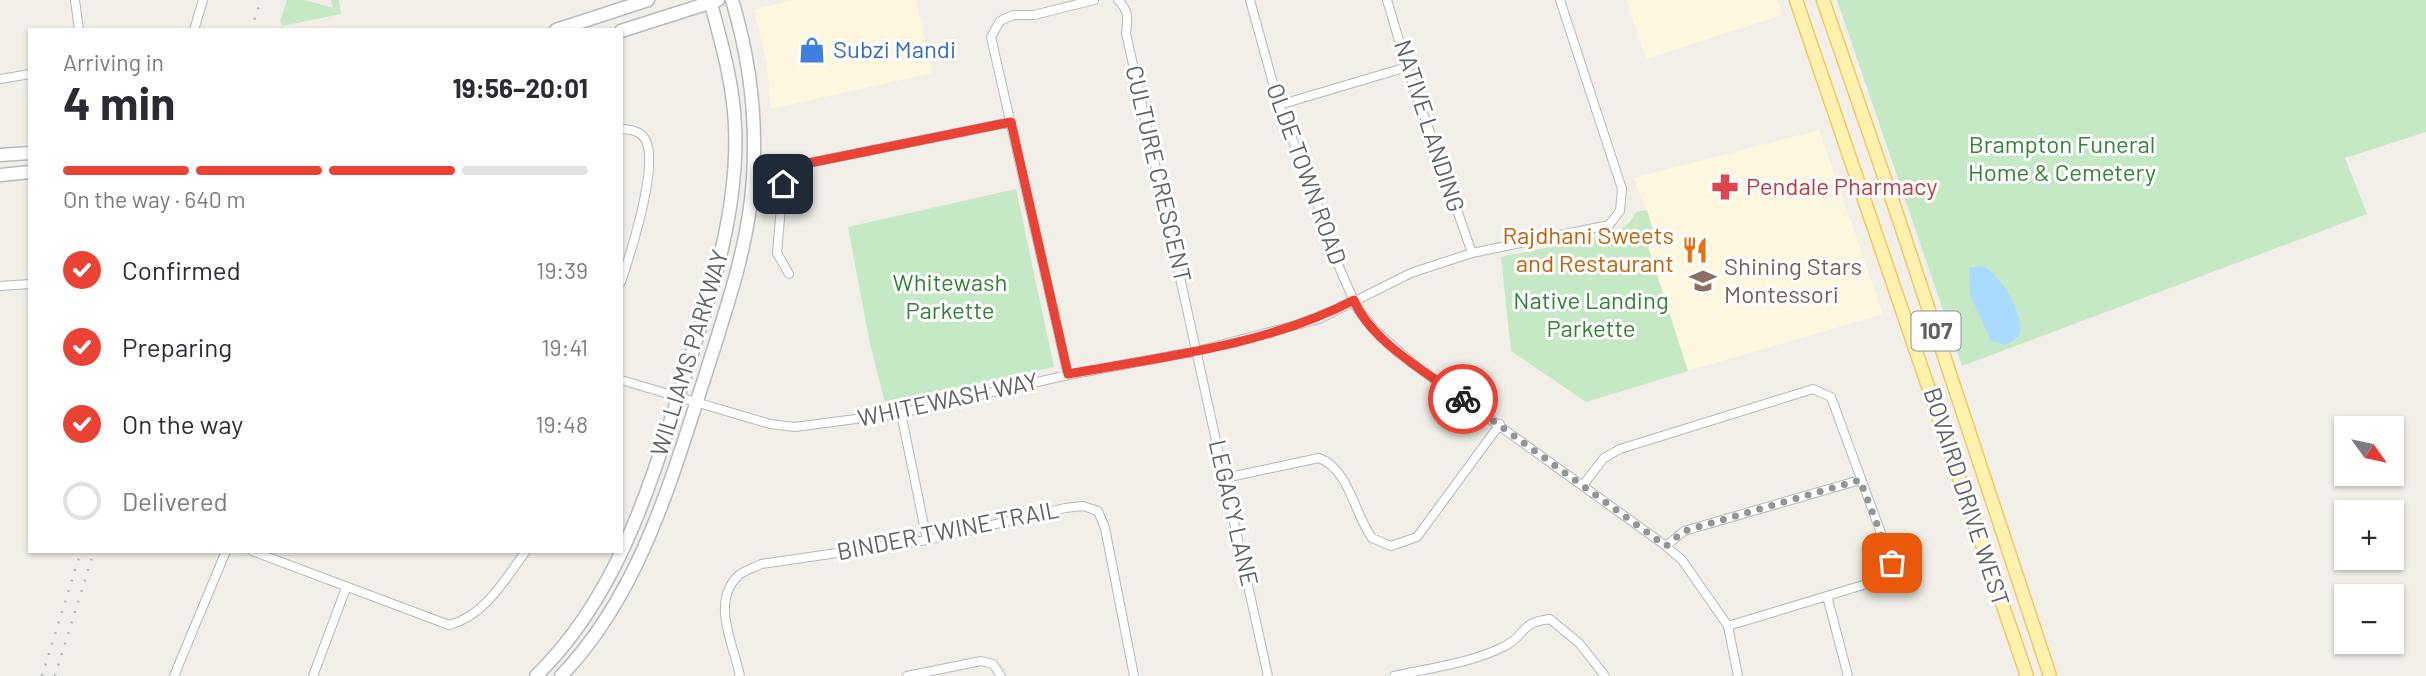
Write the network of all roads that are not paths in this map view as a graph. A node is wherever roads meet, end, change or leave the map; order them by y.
1 (75, 0) edge
2 (203, 0) edge
3 (648, 0) edge
4 (733, 0) edge
5 (1094, 0) edge
6 (1118, 0) edge
7 (1250, 0) edge
8 (1387, 0) edge
9 (1560, 0) edge
10 (1796, 0) edge
11 (1823, 0) edge
12 (713, 1) edge
13 (79, 28) edge
14 (195, 28) edge
15 (562, 28) edge
16 (623, 30) edge
17 (1837, 40) junction
18 (1814, 50) junction
19 (1407, 67) junction
20 (28, 74) edge
21 (0, 79) edge
22 (1279, 105) junction
23 (1011, 122) junction
24 (623, 129) edge
25 (28, 153) edge
26 (0, 155) edge
27 (28, 172) edge
28 (0, 175) edge
29 (1472, 253) junction
30 (789, 274) dead end
31 (623, 276) edge
32 (28, 284) edge
33 (0, 286) edge
34 (1354, 300) junction
35 (1197, 351) junction
36 (1068, 374) junction
37 (623, 381) edge
38 (678, 399) junction
39 (696, 404) junction
40 (901, 413) junction
41 (1500, 424) junction
42 (1225, 478) junction
43 (1860, 480) junction
44 (1583, 485) junction
45 (928, 540) junction
46 (1666, 546) junction
47 (225, 553) edge
48 (257, 553) edge
49 (524, 553) edge
50 (346, 588) junction
51 (1828, 596) junction
52 (1728, 626) junction
53 (174, 676) edge
54 (313, 676) edge
55 (536, 676) edge
56 (561, 676) edge
57 (740, 676) edge
58 (907, 676) edge
59 (1002, 676) edge
60 (1135, 676) edge
61 (1268, 676) edge
62 (1394, 676) edge
63 (1605, 676) edge
64 (1738, 676) edge
65 (1848, 676) edge
66 (2027, 676) edge
67 (2050, 676) edge

1 - 13 street
2 - 14 street
3 - 15 main road
4 - 39 main road, WILLIAMS PARKWAY
5 - 23 street
6 - 35 street, CULTURE CRESCENT
7 - 22 street, OLDE TOWN ROAD
8 - 19 street, NATIVE LANDING
9 - 29 street
10 - 18 main road, BOVAIRD DRIVE WEST / 107
11 - 17 main road, BOVAIRD DRIVE WEST / 107
12 - 16 main road
12 - 38 main road, WILLIAMS PARKWAY
17 - 18 main road
17 - 67 main road, BOVAIRD DRIVE WEST / 107
18 - 66 main road, BOVAIRD DRIVE WEST / 107
19 - 22 street
19 - 29 street, NATIVE LANDING
20 - 21 street
22 - 34 street, OLDE TOWN ROAD
23 - 30 street
23 - 36 street
24 - 31 street
25 - 26 main road
27 - 28 main road
29 - 34 street
32 - 33 street
34 - 35 street, WHITEWASH WAY
34 - 41 street, OLDE TOWN ROAD
35 - 36 street, WHITEWASH WAY
35 - 42 street, LEGACY LANE
36 - 40 street, WHITEWASH WAY
37 - 38 street, WHITEWASH WAY
38 - 39 street, WHITEWASH WAY
38 - 55 main road, WILLIAMS PARKWAY
39 - 40 street, WHITEWASH WAY
39 - 56 main road, WILLIAMS PARKWAY
40 - 45 street
41 - 42 street
41 - 44 street, OLDE TOWN ROAD
42 - 61 street, LEGACY LANE
43 - 44 street
43 - 46 street
43 - 51 street
44 - 46 street, OLDE TOWN ROAD
45 - 57 street, BINDER TWINE TRAIL
45 - 60 street, BINDER TWINE TRAIL
46 - 52 street, OLDE TOWN ROAD
47 - 53 street
48 - 50 street
49 - 50 street
50 - 54 street
51 - 52 street
51 - 65 street
52 - 64 street, OLDE TOWN ROAD
58 - 59 street
62 - 63 street

